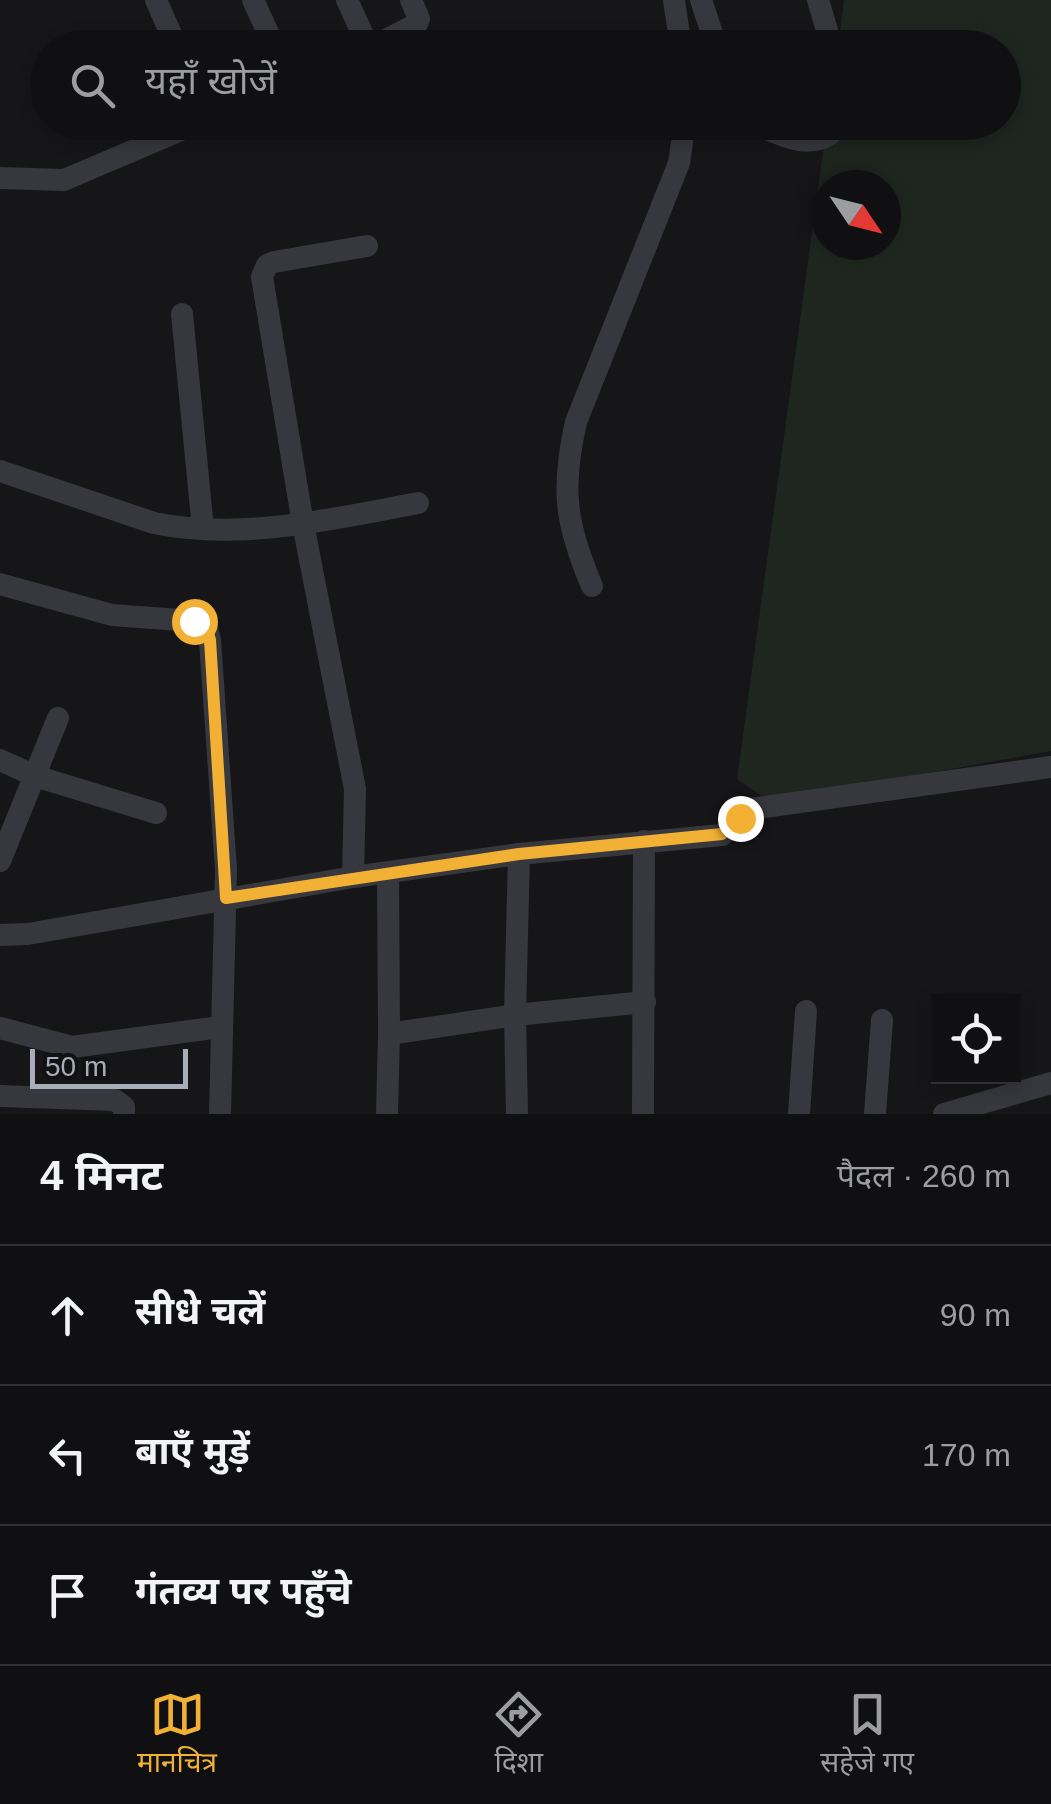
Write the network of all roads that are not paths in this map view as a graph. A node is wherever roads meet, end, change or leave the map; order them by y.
1 (156, 0) edge
2 (253, 0) edge
3 (347, 0) edge
4 (412, 0) edge
5 (674, 0) edge
6 (700, 0) edge
7 (818, 0) edge
8 (170, 30) edge
9 (266, 30) edge
10 (361, 30) edge
11 (404, 30) edge
12 (679, 30) edge
13 (710, 30) edge
14 (827, 30) edge
15 (158, 140) edge
16 (683, 140) edge
17 (0, 178) edge
18 (367, 246) dead end
19 (182, 314) dead end
20 (0, 471) edge
21 (418, 503) dead end
22 (303, 524) junction
23 (203, 529) junction
24 (0, 584) edge
25 (592, 586) dead end
26 (58, 718) dead end
27 (0, 760) edge
28 (1051, 768) edge
29 (35, 776) junction
30 (156, 813) dead end
31 (644, 841) junction
32 (519, 854) junction
33 (0, 860) edge
34 (388, 873) junction
35 (353, 876) junction
36 (226, 898) junction
37 (0, 934) edge
38 (645, 1002) junction
39 (806, 1011) dead end
40 (515, 1015) junction
41 (882, 1020) dead end
42 (220, 1027) junction
43 (0, 1028) edge
44 (389, 1034) junction
45 (1051, 1084) edge
46 (0, 1096) edge
47 (124, 1114) edge
48 (220, 1114) edge
49 (387, 1114) edge
50 (517, 1114) edge
51 (642, 1114) edge
52 (799, 1114) edge
53 (875, 1114) edge
54 (944, 1114) edge

1 - 8 street
2 - 9 street
3 - 10 street
4 - 11 street
5 - 12 street
6 - 13 street
7 - 14 street
15 - 17 street
16 - 25 street
18 - 22 street
19 - 23 street
20 - 23 street
21 - 22 street
22 - 23 street
22 - 35 street
24 - 36 street
26 - 29 street
27 - 29 street
28 - 31 street
29 - 30 street
29 - 33 street
31 - 32 street
31 - 38 street
32 - 34 street
32 - 40 street
34 - 35 street
34 - 44 street
35 - 36 street
36 - 37 street
36 - 42 street
38 - 40 street
38 - 51 street
39 - 52 street
40 - 44 street
40 - 50 street
41 - 53 street
42 - 43 street
42 - 48 street
44 - 49 street
45 - 54 street
46 - 47 street

